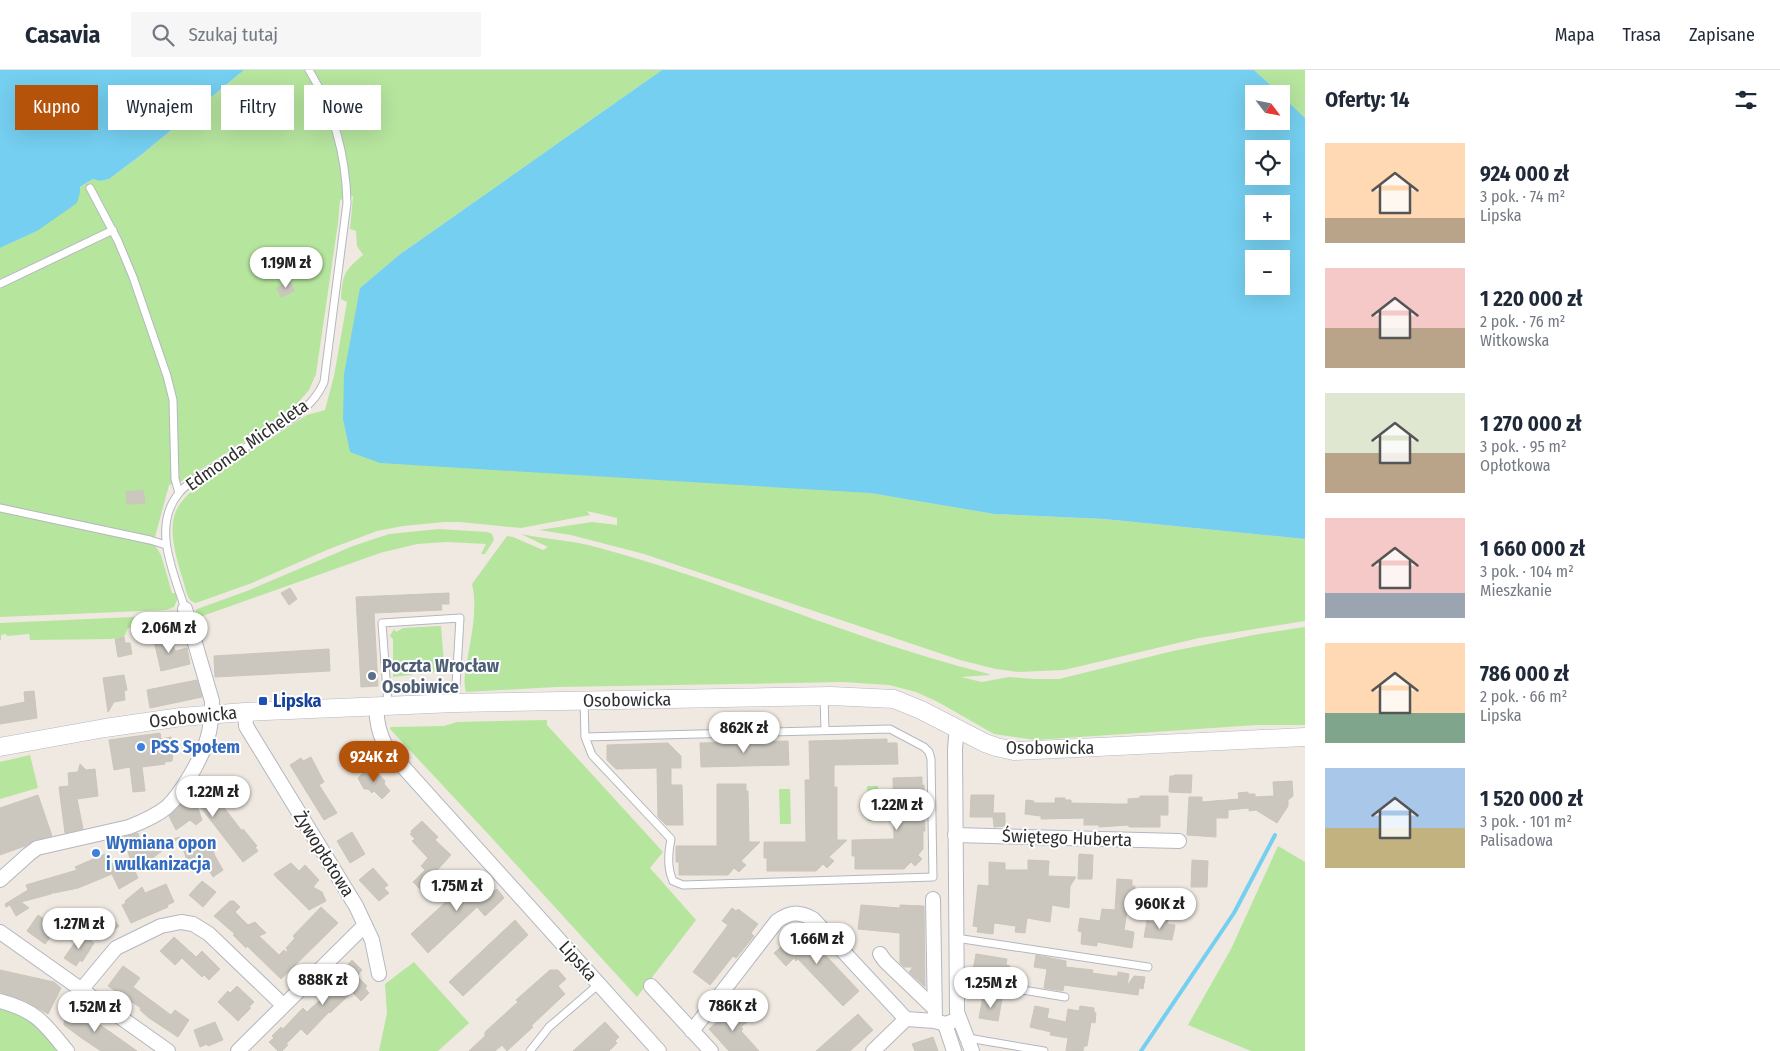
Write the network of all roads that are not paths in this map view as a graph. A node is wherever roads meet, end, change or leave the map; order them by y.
1 (309, 70) edge
2 (90, 188) dead end
3 (113, 230) junction
4 (0, 284) edge
5 (179, 493) junction
6 (0, 508) edge
7 (166, 545) junction
8 (186, 609) joint
9 (824, 696) junction
10 (584, 701) junction
11 (455, 703) junction
12 (382, 706) junction
13 (245, 712) junction
14 (212, 715) junction
15 (825, 730) junction
16 (959, 730) junction
17 (585, 737) junction
18 (1305, 737) edge
19 (0, 747) edge
20 (955, 835) junction
21 (1179, 841) dead end
22 (0, 880) edge
23 (933, 899) dead end
24 (365, 925) junction
25 (0, 932) edge
26 (956, 938) junction
27 (880, 954) dead end
28 (1148, 967) dead end
29 (379, 974) dead end
30 (956, 979) junction
31 (598, 984) junction
32 (651, 986) dead end
33 (81, 990) junction
34 (1065, 997) dead end
35 (0, 1001) edge
36 (283, 1005) junction
37 (938, 1018) junction
38 (906, 1019) junction
39 (959, 1019) junction
40 (692, 1031) junction
41 (970, 1045) edge
42 (653, 1048) edge
43 (67, 1051) edge
44 (168, 1051) edge
45 (238, 1051) edge
46 (530, 1051) edge
47 (711, 1051) edge
48 (872, 1051) edge
49 (954, 1051) edge
50 (1044, 1051) edge

1 - 5 lane, Edmonda Micheleta
2 - 3 lane
3 - 4 lane
3 - 5 lane
5 - 7 lane, Edmonda Micheleta
6 - 7 lane
7 - 8 lane, Edmonda Micheleta
8 - 14 street, Edmonda Micheleta
9 - 10 street, Osobowicka
9 - 15 lane
9 - 16 street, Osobowicka
10 - 11 street, Osobowicka
10 - 17 lane
11 - 12 street, Osobowicka
11 - 12 lane
12 - 13 street, Osobowicka
12 - 31 street, Lipska
13 - 14 street, Osobowicka
13 - 24 street, Żywopłotowa
14 - 19 street, Osobowicka
14 - 22 street, Edmonda Micheleta
15 - 17 lane
15 - 17 lane
16 - 18 street, Osobowicka
16 - 20 street
20 - 21 street, Świętego Huberta
20 - 26 street
23 - 37 street
24 - 29 street, Żywopłotowa
24 - 36 street
25 - 33 street
26 - 28 lane
26 - 30 street
27 - 37 street
30 - 34 lane
30 - 39 street
31 - 42 street, Lipska
31 - 46 lane
32 - 40 street
33 - 36 street
33 - 44 street
35 - 43 street
36 - 45 street
37 - 38 street
37 - 39 street
37 - 49 street
38 - 40 street
38 - 48 street
39 - 41 street
40 - 47 street
41 - 50 lane

